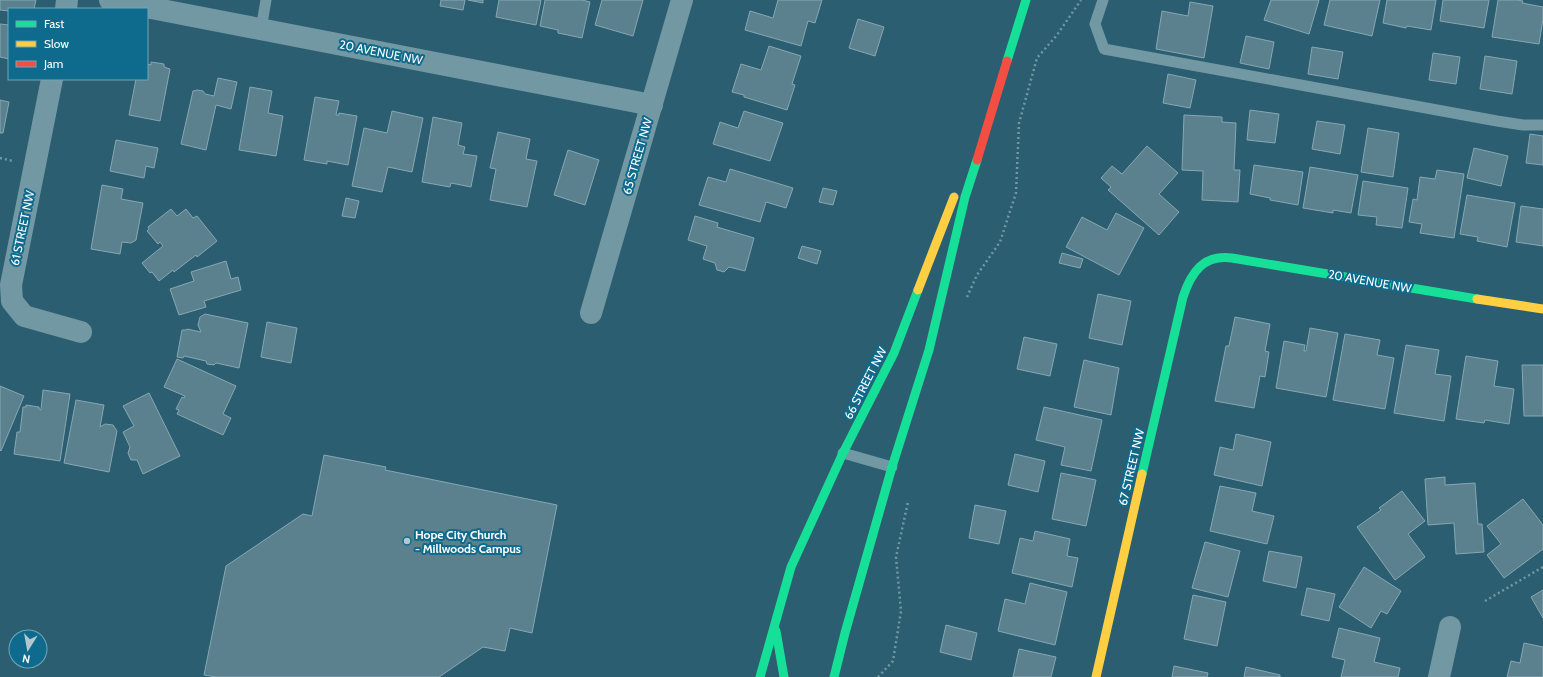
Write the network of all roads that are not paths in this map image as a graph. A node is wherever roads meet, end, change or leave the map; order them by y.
1 (110, 0) edge
2 (266, 0) edge
3 (682, 0) edge
4 (1026, 0) edge
5 (1103, 0) edge
6 (261, 29) junction
7 (52, 80) edge
8 (995, 100) junction
9 (652, 105) junction
10 (1543, 126) edge
11 (1199, 266) joint
12 (1543, 309) edge
13 (591, 313) dead end
14 (81, 332) dead end
15 (843, 453) junction
16 (892, 467) junction
17 (774, 624) junction
18 (1450, 627) dead end
19 (760, 677) edge
20 (784, 677) edge
21 (834, 677) edge
22 (1096, 677) edge
23 (1438, 677) edge

1 - 6 street, 20 AVENUE NW
2 - 6 lane
3 - 9 street, 65 STREET NW
4 - 8 main road, 66 STREET NW
5 - 10 lane
6 - 9 street, 20 AVENUE NW
7 - 14 street, 61 STREET NW
8 - 15 main road, 66 STREET NW
8 - 16 main road, 66 STREET NW
9 - 13 street, 65 STREET NW
11 - 12 main road, 20 AVENUE NW
11 - 22 main road, 67 STREET NW
15 - 16 lane
15 - 17 main road, 66 STREET NW
16 - 21 main road, 66 STREET NW
17 - 19 main road, 66 STREET NW
17 - 20 main road
18 - 23 street

